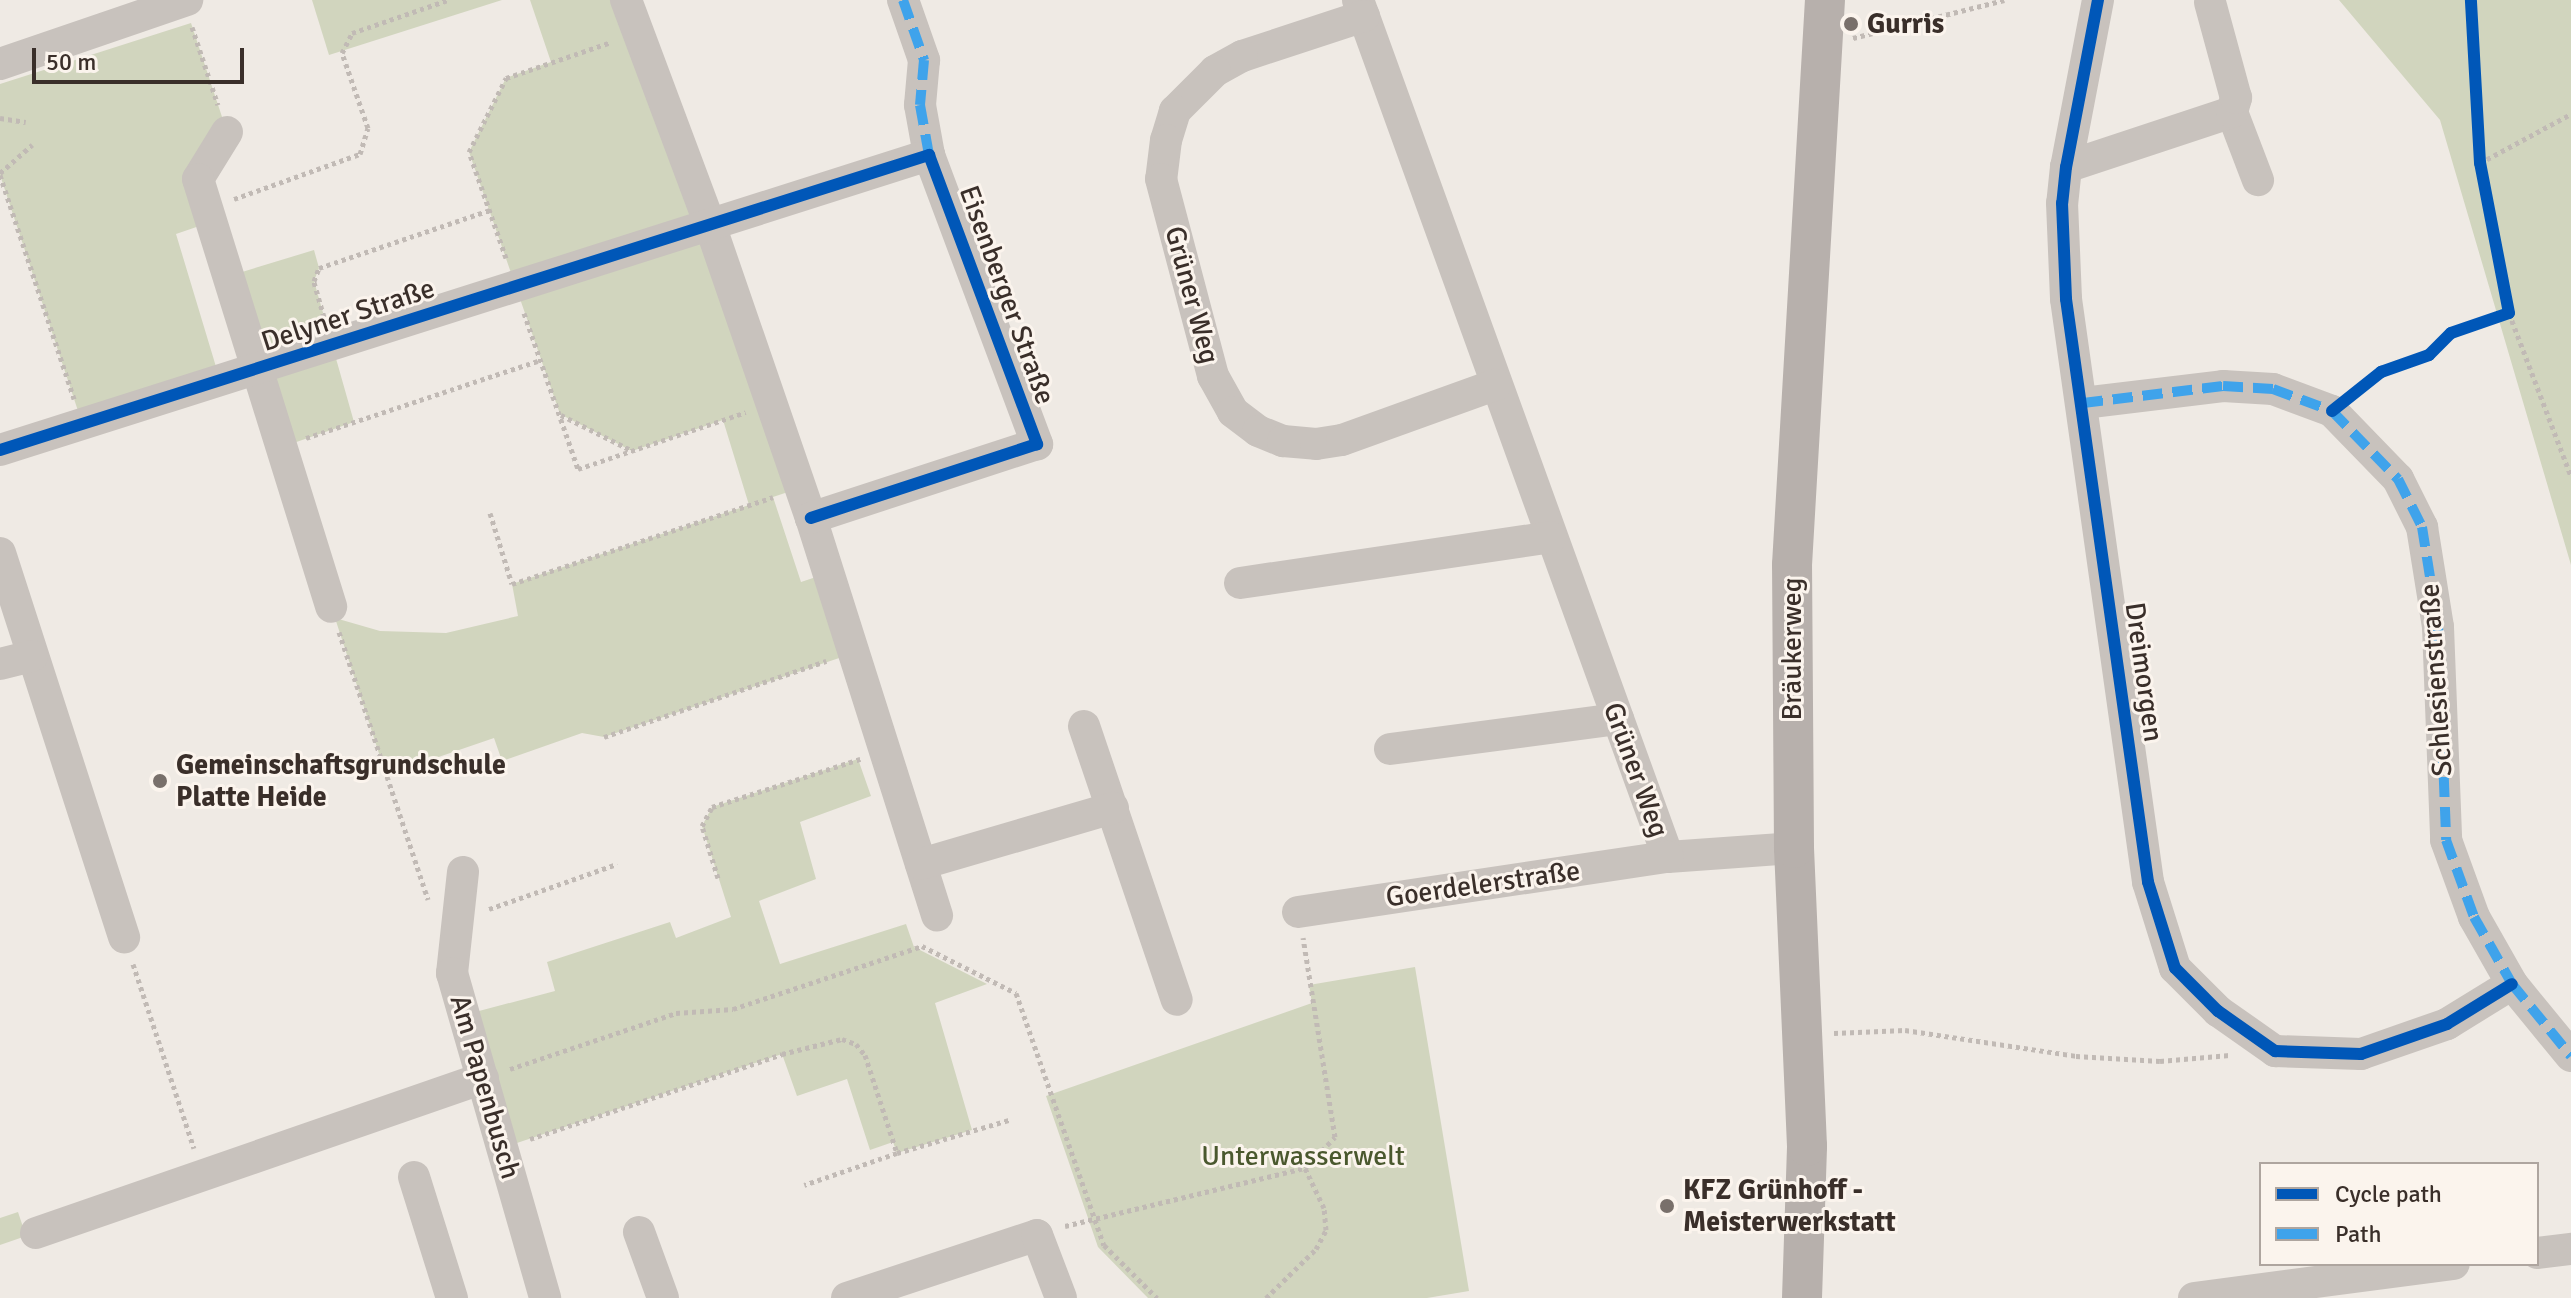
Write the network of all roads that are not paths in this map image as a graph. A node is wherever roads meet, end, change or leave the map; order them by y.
1 (186, 0) edge
2 (626, 0) edge
3 (903, 0) edge
4 (1825, 0) edge
5 (2098, 0) edge
6 (2210, 2) dead end
7 (1361, 8) edge
8 (0, 64) edge
9 (2232, 112) junction
10 (227, 132) road end
11 (929, 155) junction
12 (2066, 167) junction
13 (2258, 180) dead end
14 (710, 225) junction
15 (258, 368) junction
16 (1495, 385) junction
17 (2083, 403) junction
18 (0, 450) edge
19 (811, 518) junction
20 (1551, 537) junction
21 (0, 553) edge
22 (1240, 583) dead end
23 (331, 607) road end
24 (32, 656) junction
25 (0, 664) edge
26 (1618, 719) junction
27 (1084, 726) dead end
28 (1390, 749) dead end
29 (1113, 808) junction
30 (1794, 848) junction
31 (1668, 857) junction
32 (921, 864) junction
33 (463, 872) dead end
34 (1298, 912) road end
35 (937, 915) dead end
36 (124, 937) road end
37 (2512, 984) junction
38 (1177, 1000) dead end
39 (2571, 1056) edge
40 (483, 1078) junction
41 (414, 1177) dead end
42 (639, 1232) dead end
43 (36, 1233) dead end
44 (2571, 1249) edge
45 (2539, 1253) edge
46 (2439, 1266) edge
47 (452, 1298) edge
48 (545, 1298) edge
49 (663, 1298) edge
50 (847, 1298) edge
51 (1061, 1298) edge
52 (1802, 1298) edge
53 (2194, 1298) edge

1 - 8 street
2 - 14 street
3 - 11 street, Eisenberger Straße
4 - 30 main road, Bräukerweg
5 - 12 street, Dreimorgen
6 - 9 street
7 - 16 street, Grüner Weg
7 - 16 street, Grüner Weg
9 - 12 street
9 - 13 street
10 - 15 street
11 - 14 street
11 - 19 street, Eisenberger Straße
12 - 17 street, Dreimorgen
14 - 15 street, Delyner Straße
14 - 19 street
15 - 18 street, Delyner Straße
15 - 23 street
16 - 20 street, Grüner Weg
17 - 37 street, Schlesienstraße
17 - 37 street, Dreimorgen
19 - 32 street
20 - 22 street
20 - 26 street, Grüner Weg
21 - 24 street
24 - 25 street
24 - 36 street
26 - 28 street
26 - 31 street, Grüner Weg
27 - 29 street
29 - 32 street
29 - 38 street
30 - 31 street, Grüner Weg
30 - 52 main road, Bräukerweg
31 - 34 street, Goerdelerstraße
32 - 35 street
33 - 40 street, Am Papenbusch
37 - 39 street, Schlesienstraße
40 - 43 street
40 - 48 street, Am Papenbusch
41 - 47 street
42 - 49 street
44 - 45 street
46 - 53 street
50 - 51 street

